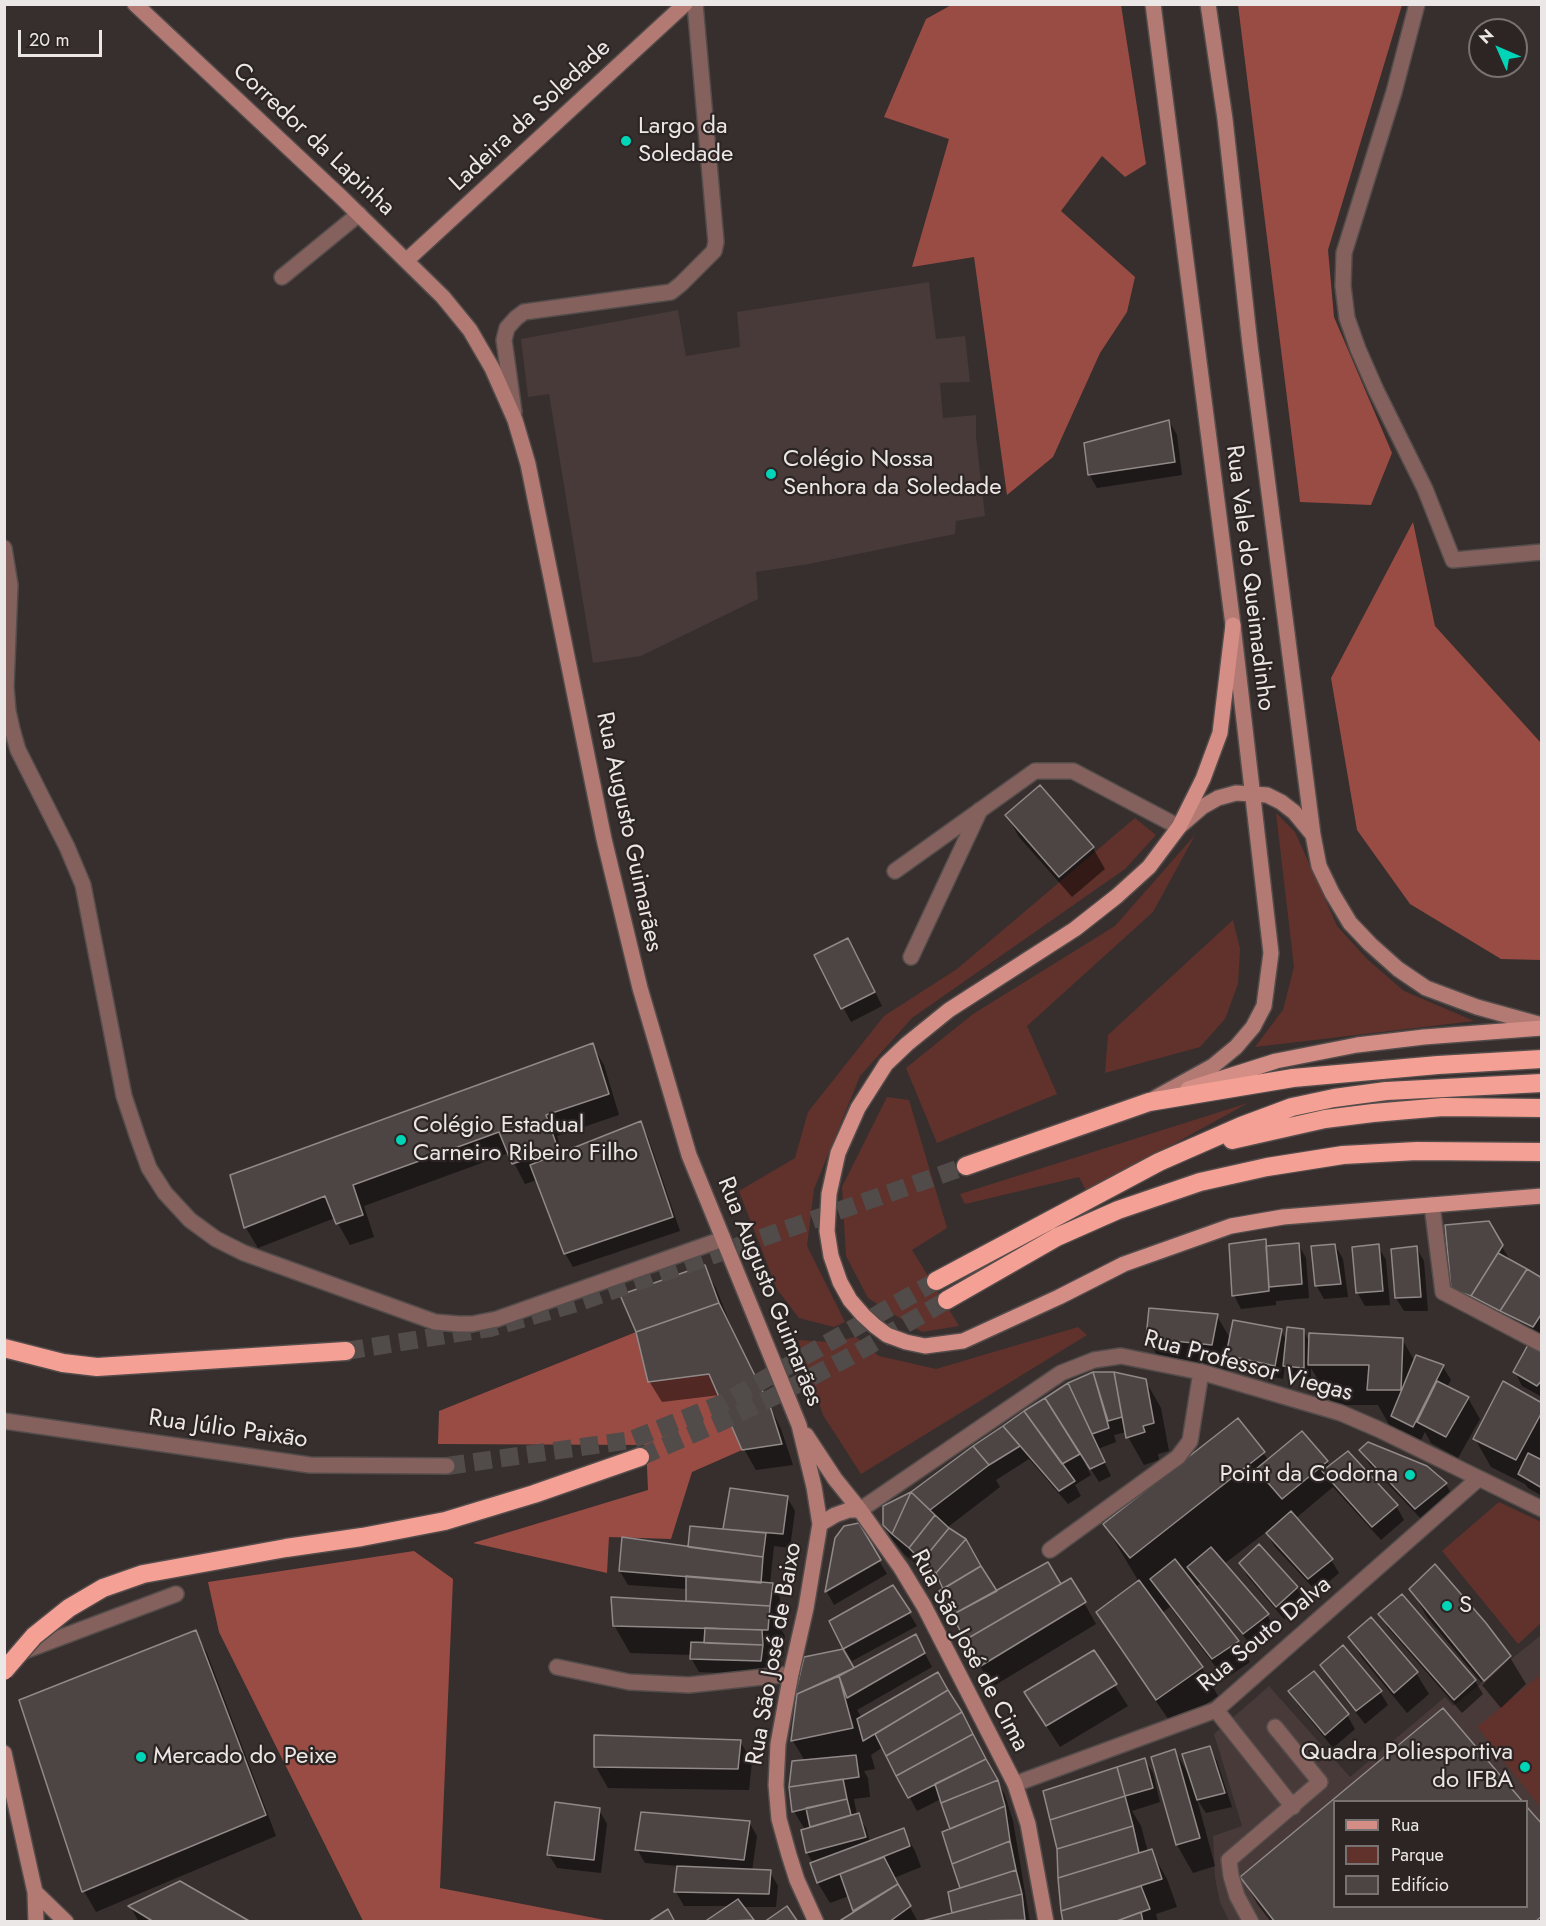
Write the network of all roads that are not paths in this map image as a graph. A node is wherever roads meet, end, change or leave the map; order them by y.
1 (135, 4) edge
2 (685, 4) edge
3 (695, 4) edge
4 (1153, 4) edge
5 (1208, 4) edge
6 (1417, 4) edge
7 (359, 214) junction
8 (407, 260) junction
9 (282, 277) dead end
10 (515, 420) junction
11 (4, 548) edge
12 (1542, 552) edge
13 (1233, 625) junction
14 (1252, 794) junction
15 (981, 810) junction
16 (1179, 826) junction
17 (1313, 835) junction
18 (895, 871) dead end
19 (911, 957) dead end
20 (1542, 1026) edge
21 (1542, 1059) edge
22 (1542, 1083) edge
23 (1149, 1102) junction
24 (1542, 1108) edge
25 (1192, 1149) junction
26 (1542, 1152) edge
27 (966, 1166) tunnel mouth
28 (1542, 1196) edge
29 (1432, 1205) junction
30 (723, 1239) junction
31 (936, 1281) tunnel mouth
32 (947, 1299) tunnel mouth
33 (1542, 1344) edge
34 (4, 1348) edge
35 (346, 1352) tunnel mouth
36 (1201, 1372) junction
37 (4, 1421) edge
38 (799, 1425) junction
39 (640, 1457) tunnel mouth
40 (447, 1466) tunnel mouth
41 (1478, 1479) junction
42 (1542, 1509) edge
43 (860, 1510) junction
44 (820, 1524) junction
45 (1050, 1550) dead end
46 (176, 1594) dead end
47 (4, 1659) edge
48 (557, 1667) dead end
49 (4, 1671) edge
50 (791, 1674) junction
51 (1216, 1710) junction
52 (1275, 1727) dead end
53 (4, 1753) edge
54 (1015, 1784) junction
55 (1293, 1807) junction
56 (35, 1892) junction
57 (36, 1922) edge
58 (66, 1922) edge
59 (816, 1922) edge
60 (1046, 1922) edge
61 (1251, 1922) edge

1 - 7 street, Corredor da Lapinha
2 - 8 street, Ladeira da Soledade
3 - 10 street
4 - 13 street, Rua Vale do Queimadinho
5 - 17 street, Rua Vale do Queimadinho
6 - 12 street
7 - 8 street, Corredor da Lapinha
7 - 9 street
8 - 10 street, Rua Augusto Guimarães
10 - 30 street, Rua Augusto Guimarães
11 - 30 street
13 - 14 street, Rua Vale do Queimadinho
13 - 16 main road
14 - 16 street
14 - 17 street
14 - 23 street, Rua Vale do Queimadinho
15 - 16 street
15 - 18 street
15 - 19 street
16 - 29 main road
17 - 20 street, Rua Vale do Queimadinho
20 - 23 main road
21 - 23 highway
22 - 25 highway
23 - 27 highway
24 - 25 highway
25 - 31 highway
26 - 32 highway
28 - 29 main road
29 - 33 street
30 - 38 street, Rua Augusto Guimarães
34 - 35 highway
36 - 41 street, Rua Professor Viegas
36 - 43 street, Rua Professor Viegas
36 - 45 street
37 - 40 street, Rua Júlio Paixão
38 - 43 street, Rua São José de Cima
38 - 44 street, Rua São José de Baixo
39 - 49 highway, bridge
41 - 42 street, Rua Professor Viegas
41 - 51 street, Rua Souto Dalva
43 - 44 street
43 - 54 street, Rua São José de Cima
44 - 50 street, Rua São José de Baixo
46 - 47 street
48 - 50 street
50 - 59 street, Rua São José de Baixo
51 - 54 street, Rua Souto Dalva
51 - 55 street
52 - 55 street
53 - 56 street
54 - 60 street, Rua São José de Cima
55 - 61 street
56 - 57 street
56 - 58 street

